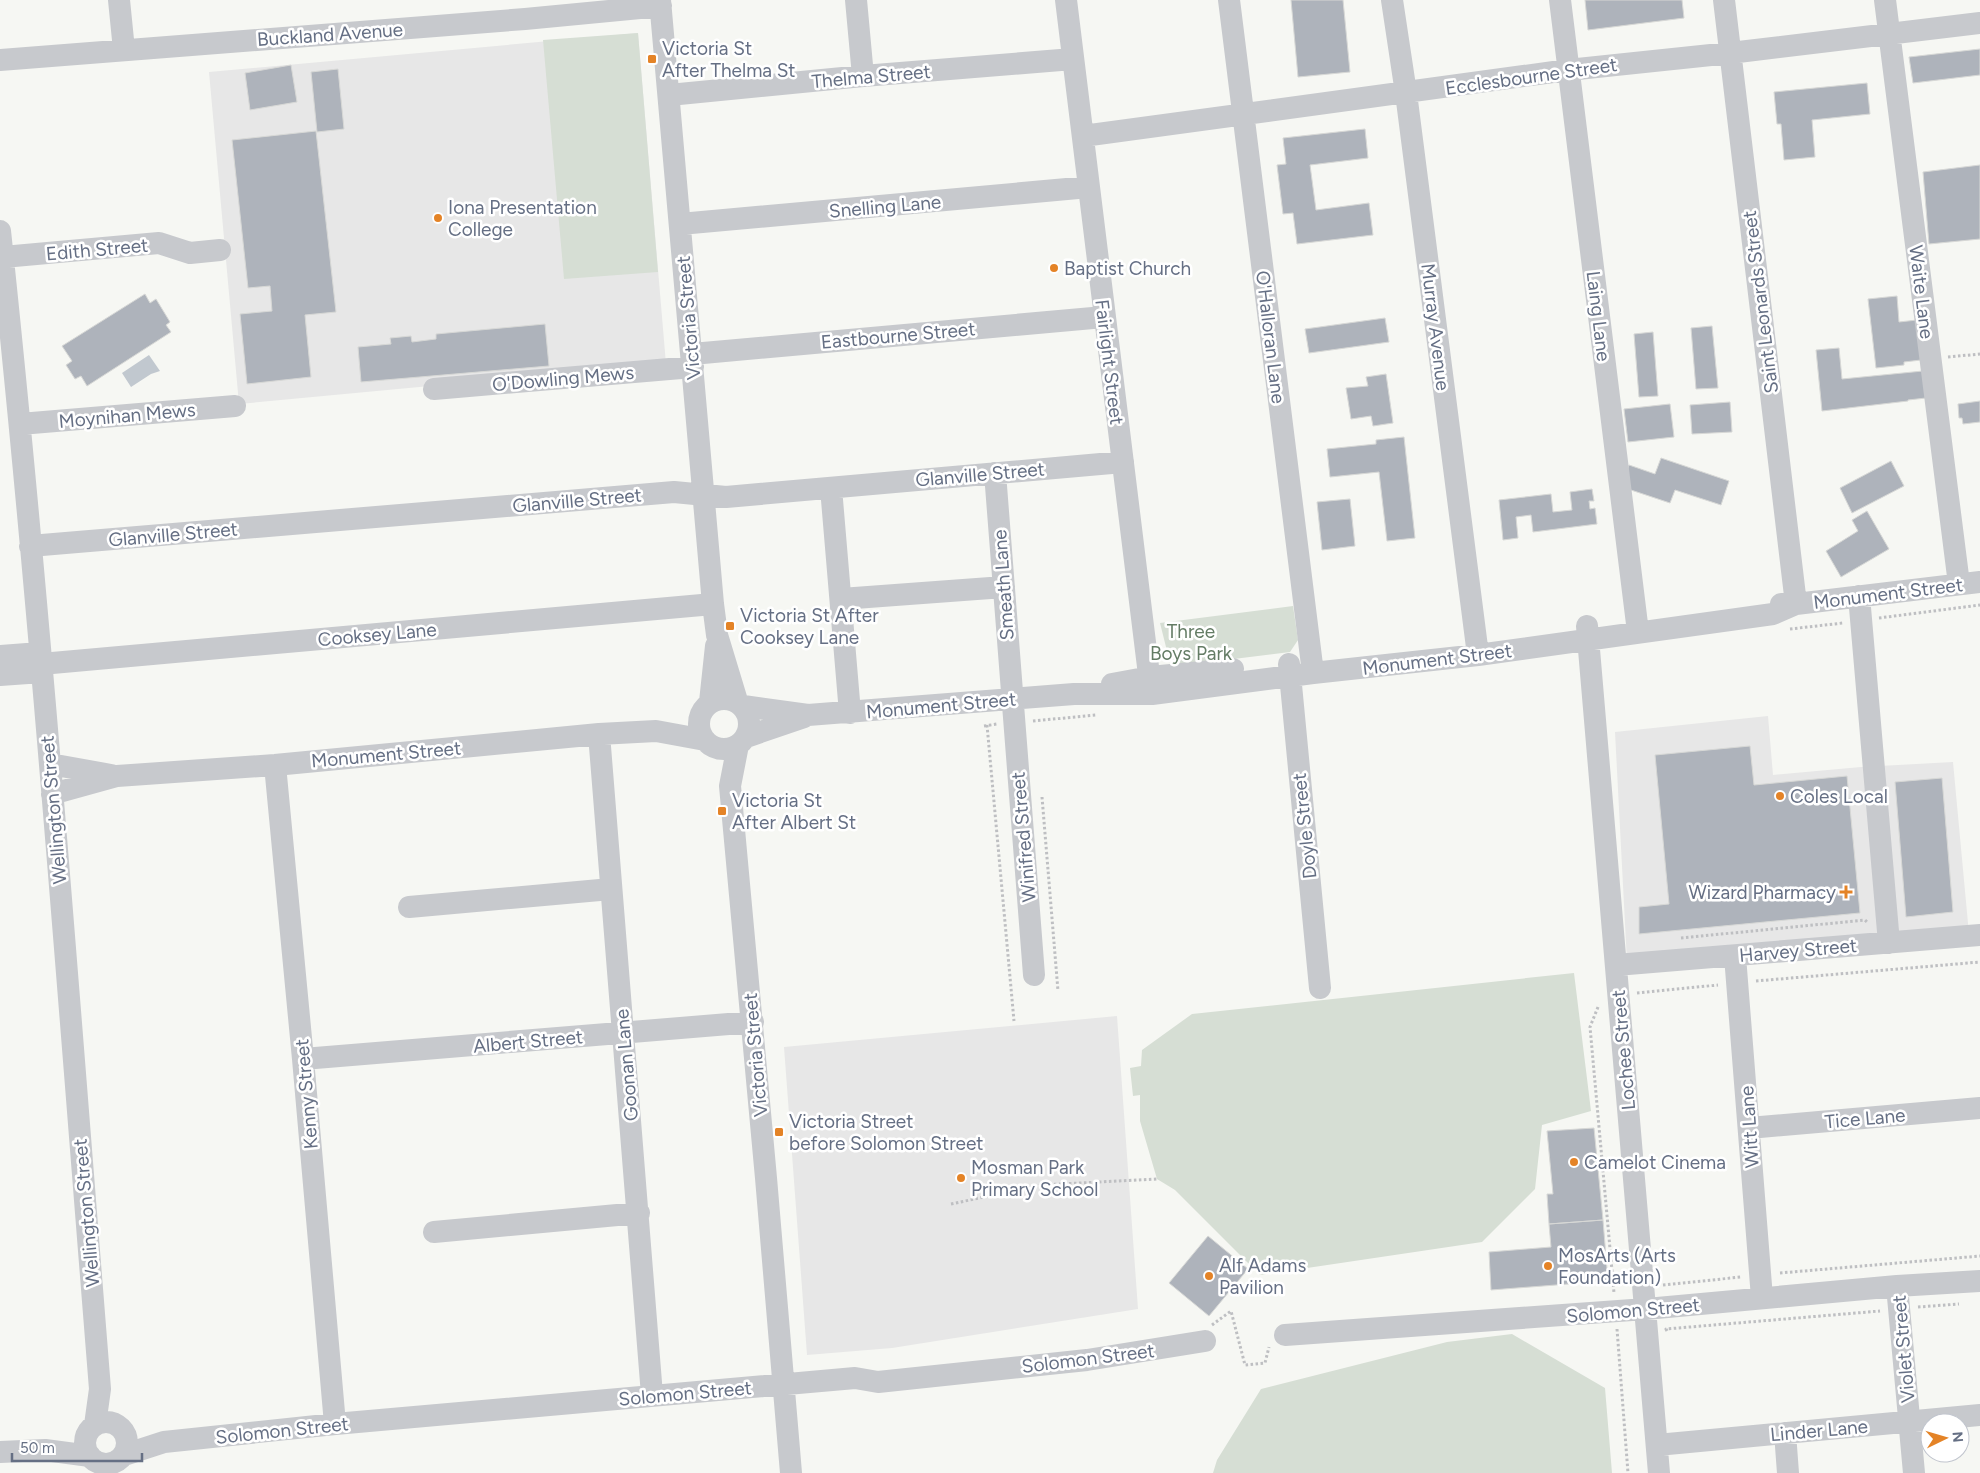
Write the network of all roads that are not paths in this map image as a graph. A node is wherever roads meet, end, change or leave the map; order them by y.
1 (119, 0) edge
2 (856, 0) edge
3 (1066, 0) edge
4 (1229, 0) edge
5 (1392, 0) edge
6 (1560, 0) edge
7 (1724, 0) edge
8 (1885, 0) edge
9 (661, 3) edge
10 (524, 10) edge
11 (1980, 23) edge
12 (1889, 35) junction
13 (124, 50) junction
14 (1730, 53) junction
15 (1073, 59) junction
16 (0, 60) edge
17 (1568, 70) junction
18 (863, 76) junction
19 (1406, 93) junction
20 (669, 95) junction
21 (1244, 115) junction
22 (1084, 136) junction
23 (1089, 188) junction
24 (680, 224) junction
25 (0, 231) edge
26 (220, 250) dead end
27 (3, 257) junction
28 (1104, 317) junction
29 (692, 361) junction
30 (434, 389) dead end
31 (235, 406) dead end
32 (20, 424) junction
33 (1123, 462) junction
34 (995, 473) junction
35 (831, 488) junction
36 (703, 495) junction
37 (30, 546) junction
38 (1970, 583) edge
39 (1004, 587) junction
40 (1859, 596) junction
41 (841, 599) junction
42 (713, 604) junction
43 (1796, 604) junction
44 (1637, 626) junction
45 (1587, 633) junction
46 (717, 635) junction
47 (1477, 649) junction
48 (0, 656) edge
49 (41, 663) junction
50 (1312, 666) junction
51 (1289, 670) junction
52 (0, 675) edge
53 (1151, 686) junction
54 (1011, 698) junction
55 (740, 704) junction
56 (706, 707) junction
57 (850, 713) junction
58 (808, 716) junction
59 (656, 731) junction
60 (599, 734) junction
61 (742, 741) junction
62 (710, 744) junction
63 (50, 764) junction
64 (274, 765) junction
65 (117, 776) junction
66 (730, 786) junction
67 (52, 794) junction
68 (611, 889) junction
69 (409, 907) dead end
70 (1888, 933) junction
71 (1980, 935) edge
72 (1735, 956) junction
73 (1616, 965) junction
74 (1034, 975) dead end
75 (1320, 988) dead end
76 (752, 1022) junction
77 (623, 1032) junction
78 (304, 1060) junction
79 (1980, 1108) edge
80 (1749, 1128) junction
81 (639, 1214) junction
82 (434, 1232) dead end
83 (1980, 1281) edge
84 (1897, 1286) junction
85 (1762, 1298) junction
86 (1646, 1310) junction
87 (1285, 1335) road end
88 (1205, 1342) road end
89 (783, 1385) junction
90 (652, 1396) junction
91 (1980, 1414) edge
92 (1909, 1422) junction
93 (335, 1424) junction
94 (1785, 1433) junction
95 (1657, 1445) junction
96 (105, 1450) edge
97 (0, 1452) edge
98 (791, 1473) edge
99 (1660, 1473) edge
100 (1788, 1473) edge
101 (1914, 1473) edge

1 - 13 street
2 - 18 street
3 - 15 street, Fairlight Street
4 - 21 street, O'Halloran Lane
5 - 19 street, Murray Avenue
6 - 17 street, Laing Lane
7 - 14 street, Saint Leonards Street
8 - 12 street, Waite Lane
9 - 10 street, Buckland Avenue
9 - 20 street, Victoria Street
10 - 13 street, Buckland Avenue
11 - 12 street, Ecclesbourne Street
12 - 14 street, Ecclesbourne Street
12 - 38 street, Waite Lane
13 - 16 street, Buckland Avenue
14 - 17 street, Ecclesbourne Street
14 - 43 street, Saint Leonards Street
15 - 18 street, Thelma Street
15 - 22 street, Fairlight Street
17 - 19 street, Ecclesbourne Street
17 - 44 street, Laing Lane
18 - 20 street, Thelma Street
19 - 21 street, Ecclesbourne Street
19 - 47 street, Murray Avenue
20 - 24 street, Victoria Street
21 - 22 street, Ecclesbourne Street
21 - 50 street, O'Halloran Lane
22 - 23 street, Fairlight Street
23 - 24 street, Snelling Lane
23 - 28 street, Fairlight Street
24 - 29 street, Victoria Street
25 - 27 street, Wellington Street
26 - 27 street, Edith Street
27 - 32 street, Wellington Street
28 - 29 street, Eastbourne Street
28 - 33 street, Fairlight Street
29 - 30 street, O'Dowling Mews
29 - 36 street, Victoria Street
31 - 32 street, Moynihan Mews
32 - 37 street, Wellington Street
33 - 34 street, Glanville Street
33 - 53 street, Fairlight Street
34 - 35 street, Glanville Street
34 - 39 street, Smeath Lane
35 - 36 street, Glanville Street
35 - 41 street
36 - 37 street, Glanville Street
36 - 42 street, Victoria Street
37 - 49 street, Wellington Street
38 - 40 street, Monument Street
39 - 41 street
39 - 54 street, Smeath Lane
40 - 43 street, Monument Street
40 - 70 street
41 - 57 street
42 - 46 street, Victoria Street
42 - 49 street, Cooksey Lane
43 - 44 street, Monument Street
44 - 45 street, Monument Street
45 - 47 street, Monument Street
45 - 73 street, Lochee Street
46 - 55 street, Victoria Street
46 - 56 street, Victoria Street
47 - 50 street, Monument Street
48 - 49 street
49 - 52 street
49 - 63 street, Wellington Street
50 - 51 street, Monument Street
51 - 53 street, Monument Street
51 - 75 street, Doyle Street
53 - 54 street, Monument Street
54 - 57 street, Monument Street
54 - 74 street, Winifred Street
55 - 56 street
55 - 58 street, Monument Street
55 - 61 street
56 - 59 street, Monument Street
56 - 62 street
57 - 58 street, Monument Street
58 - 61 street, Monument Street
59 - 60 street, Monument Street
59 - 62 street, Monument Street
60 - 64 street, Monument Street
60 - 68 street, Goonan Lane
61 - 62 street
61 - 66 street, Victoria Street
62 - 66 street, Victoria Street
63 - 65 street, Monument Street
63 - 67 street, Wellington Street
64 - 65 street, Monument Street
64 - 78 street, Kenny Street
65 - 67 street, Monument Street
66 - 76 street, Victoria Street
67 - 96 street, Wellington Street
68 - 69 street
68 - 77 street, Goonan Lane
70 - 71 street, Harvey Street
70 - 72 street, Harvey Street
72 - 73 street, Harvey Street
72 - 80 street, Witt Lane
73 - 86 street, Lochee Street
76 - 77 street, Albert Street
76 - 89 street, Victoria Street
77 - 78 street, Albert Street
77 - 81 street, Goonan Lane
78 - 93 street, Kenny Street
79 - 80 street, Tice Lane
80 - 85 street, Witt Lane
81 - 82 street
81 - 90 street, Goonan Lane
83 - 84 street, Solomon Street
84 - 85 street, Solomon Street
84 - 92 street, Violet Street
85 - 86 street, Solomon Street
86 - 87 street, Solomon Street
86 - 95 street, Lochee Street
88 - 89 street, Solomon Street
89 - 90 street, Solomon Street
89 - 98 street, Victoria Street
90 - 93 street, Solomon Street
91 - 92 street, Linder Lane
92 - 94 street, Linder Lane
92 - 101 street, Violet Street
93 - 96 street, Solomon Street
94 - 95 street, Linder Lane
94 - 100 street
95 - 99 street, Lochee Street
96 - 97 street, Solomon Street

